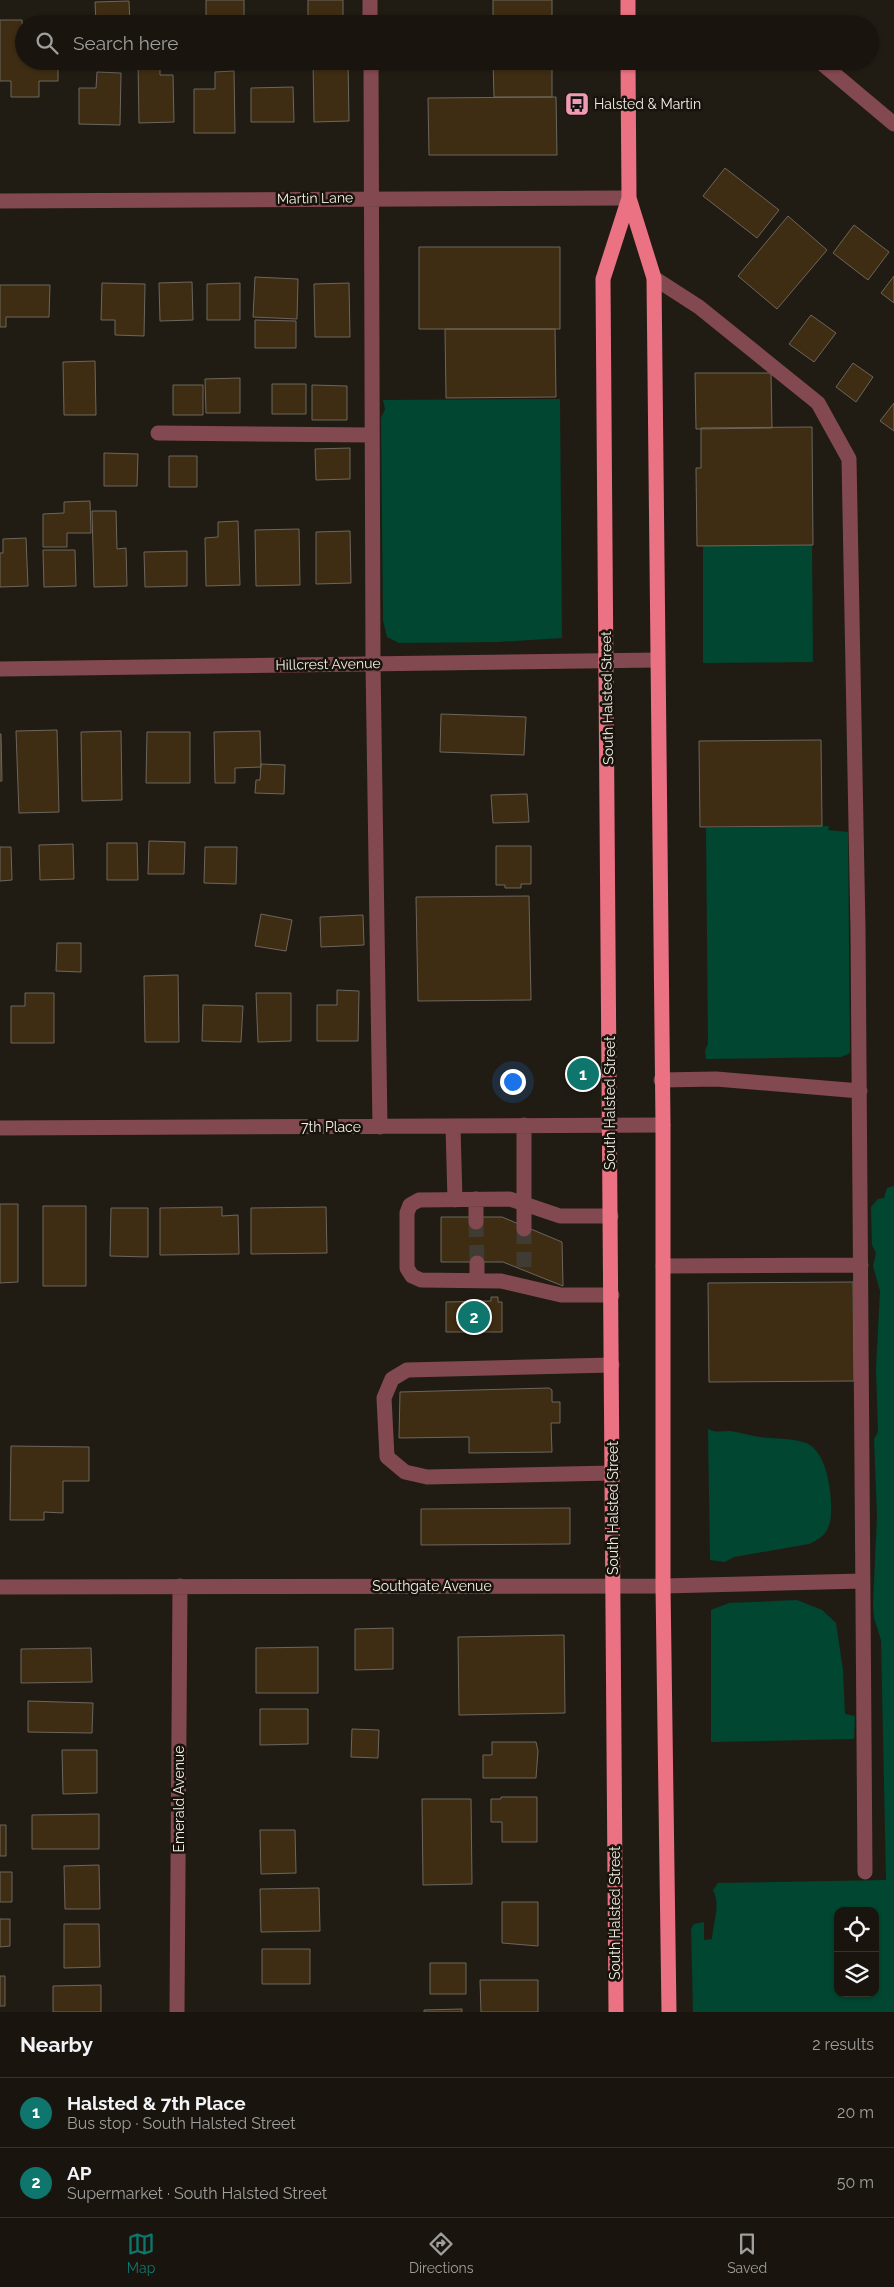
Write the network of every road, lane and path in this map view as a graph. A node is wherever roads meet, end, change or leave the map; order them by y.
1 (370, 0) edge
2 (628, 0) edge
3 (370, 15) edge
4 (628, 15) edge
5 (371, 70) edge
6 (628, 70) edge
7 (830, 70) edge
8 (894, 124) edge
9 (371, 198) junction
10 (629, 198) junction
11 (0, 201) edge
12 (654, 278) junction
13 (158, 434) dead end
14 (372, 436) junction
15 (606, 660) junction
16 (657, 660) junction
17 (373, 663) junction
18 (0, 669) edge
19 (661, 1080) junction
20 (860, 1091) junction
21 (524, 1125) junction
22 (611, 1125) junction
23 (663, 1125) junction
24 (453, 1126) junction
25 (380, 1127) junction
26 (0, 1128) edge
27 (476, 1199) junction
28 (454, 1200) junction
29 (524, 1203) junction
30 (611, 1216) junction
31 (476, 1222) tunnel mouth
32 (524, 1229) tunnel mouth
33 (477, 1263) tunnel mouth
34 (861, 1264) junction
35 (663, 1266) junction
36 (477, 1280) junction
37 (612, 1295) junction
38 (612, 1365) junction
39 (613, 1473) junction
40 (863, 1581) junction
41 (180, 1586) junction
42 (614, 1586) junction
43 (663, 1586) junction
44 (0, 1588) edge
45 (864, 1872) dead end
46 (177, 2012) edge
47 (616, 2012) edge
48 (669, 2012) edge

1 - 3 street
2 - 4 main road
5 - 9 street
6 - 10 main road, South Halsted Street
7 - 8 street
9 - 10 street, Martin Lane
9 - 11 street, Martin Lane
9 - 14 street
10 - 12 main road, South Halsted Street
10 - 15 main road, South Halsted Street
12 - 16 main road, South Halsted Street
12 - 20 street
13 - 14 street
14 - 17 street
15 - 16 street, Hillcrest Avenue
15 - 17 street, Hillcrest Avenue
15 - 22 main road, South Halsted Street
16 - 19 main road, South Halsted Street
17 - 18 street, Hillcrest Avenue
17 - 25 street
19 - 20 street
19 - 23 main road, South Halsted Street
20 - 34 street
21 - 22 street, 7th Place
21 - 24 street, 7th Place
21 - 29 street
22 - 23 street, 7th Place
22 - 30 main road, South Halsted Street
23 - 35 main road, South Halsted Street
24 - 25 street, 7th Place
24 - 28 street
25 - 26 street, 7th Place
27 - 28 street
27 - 29 street
27 - 31 street
28 - 36 street
29 - 30 street
29 - 32 street
30 - 37 main road, South Halsted Street
33 - 36 street
34 - 35 street
34 - 40 street
35 - 43 main road, South Halsted Street
36 - 37 street
37 - 38 main road, South Halsted Street
38 - 39 main road, South Halsted Street
38 - 39 street
39 - 42 main road, South Halsted Street
40 - 43 street, Southgate Avenue
40 - 45 street
41 - 42 street, Southgate Avenue
41 - 44 street, Southgate Avenue
41 - 46 street, Emerald Avenue
42 - 43 street, Southgate Avenue
42 - 47 main road, South Halsted Street
43 - 48 main road, South Halsted Street

